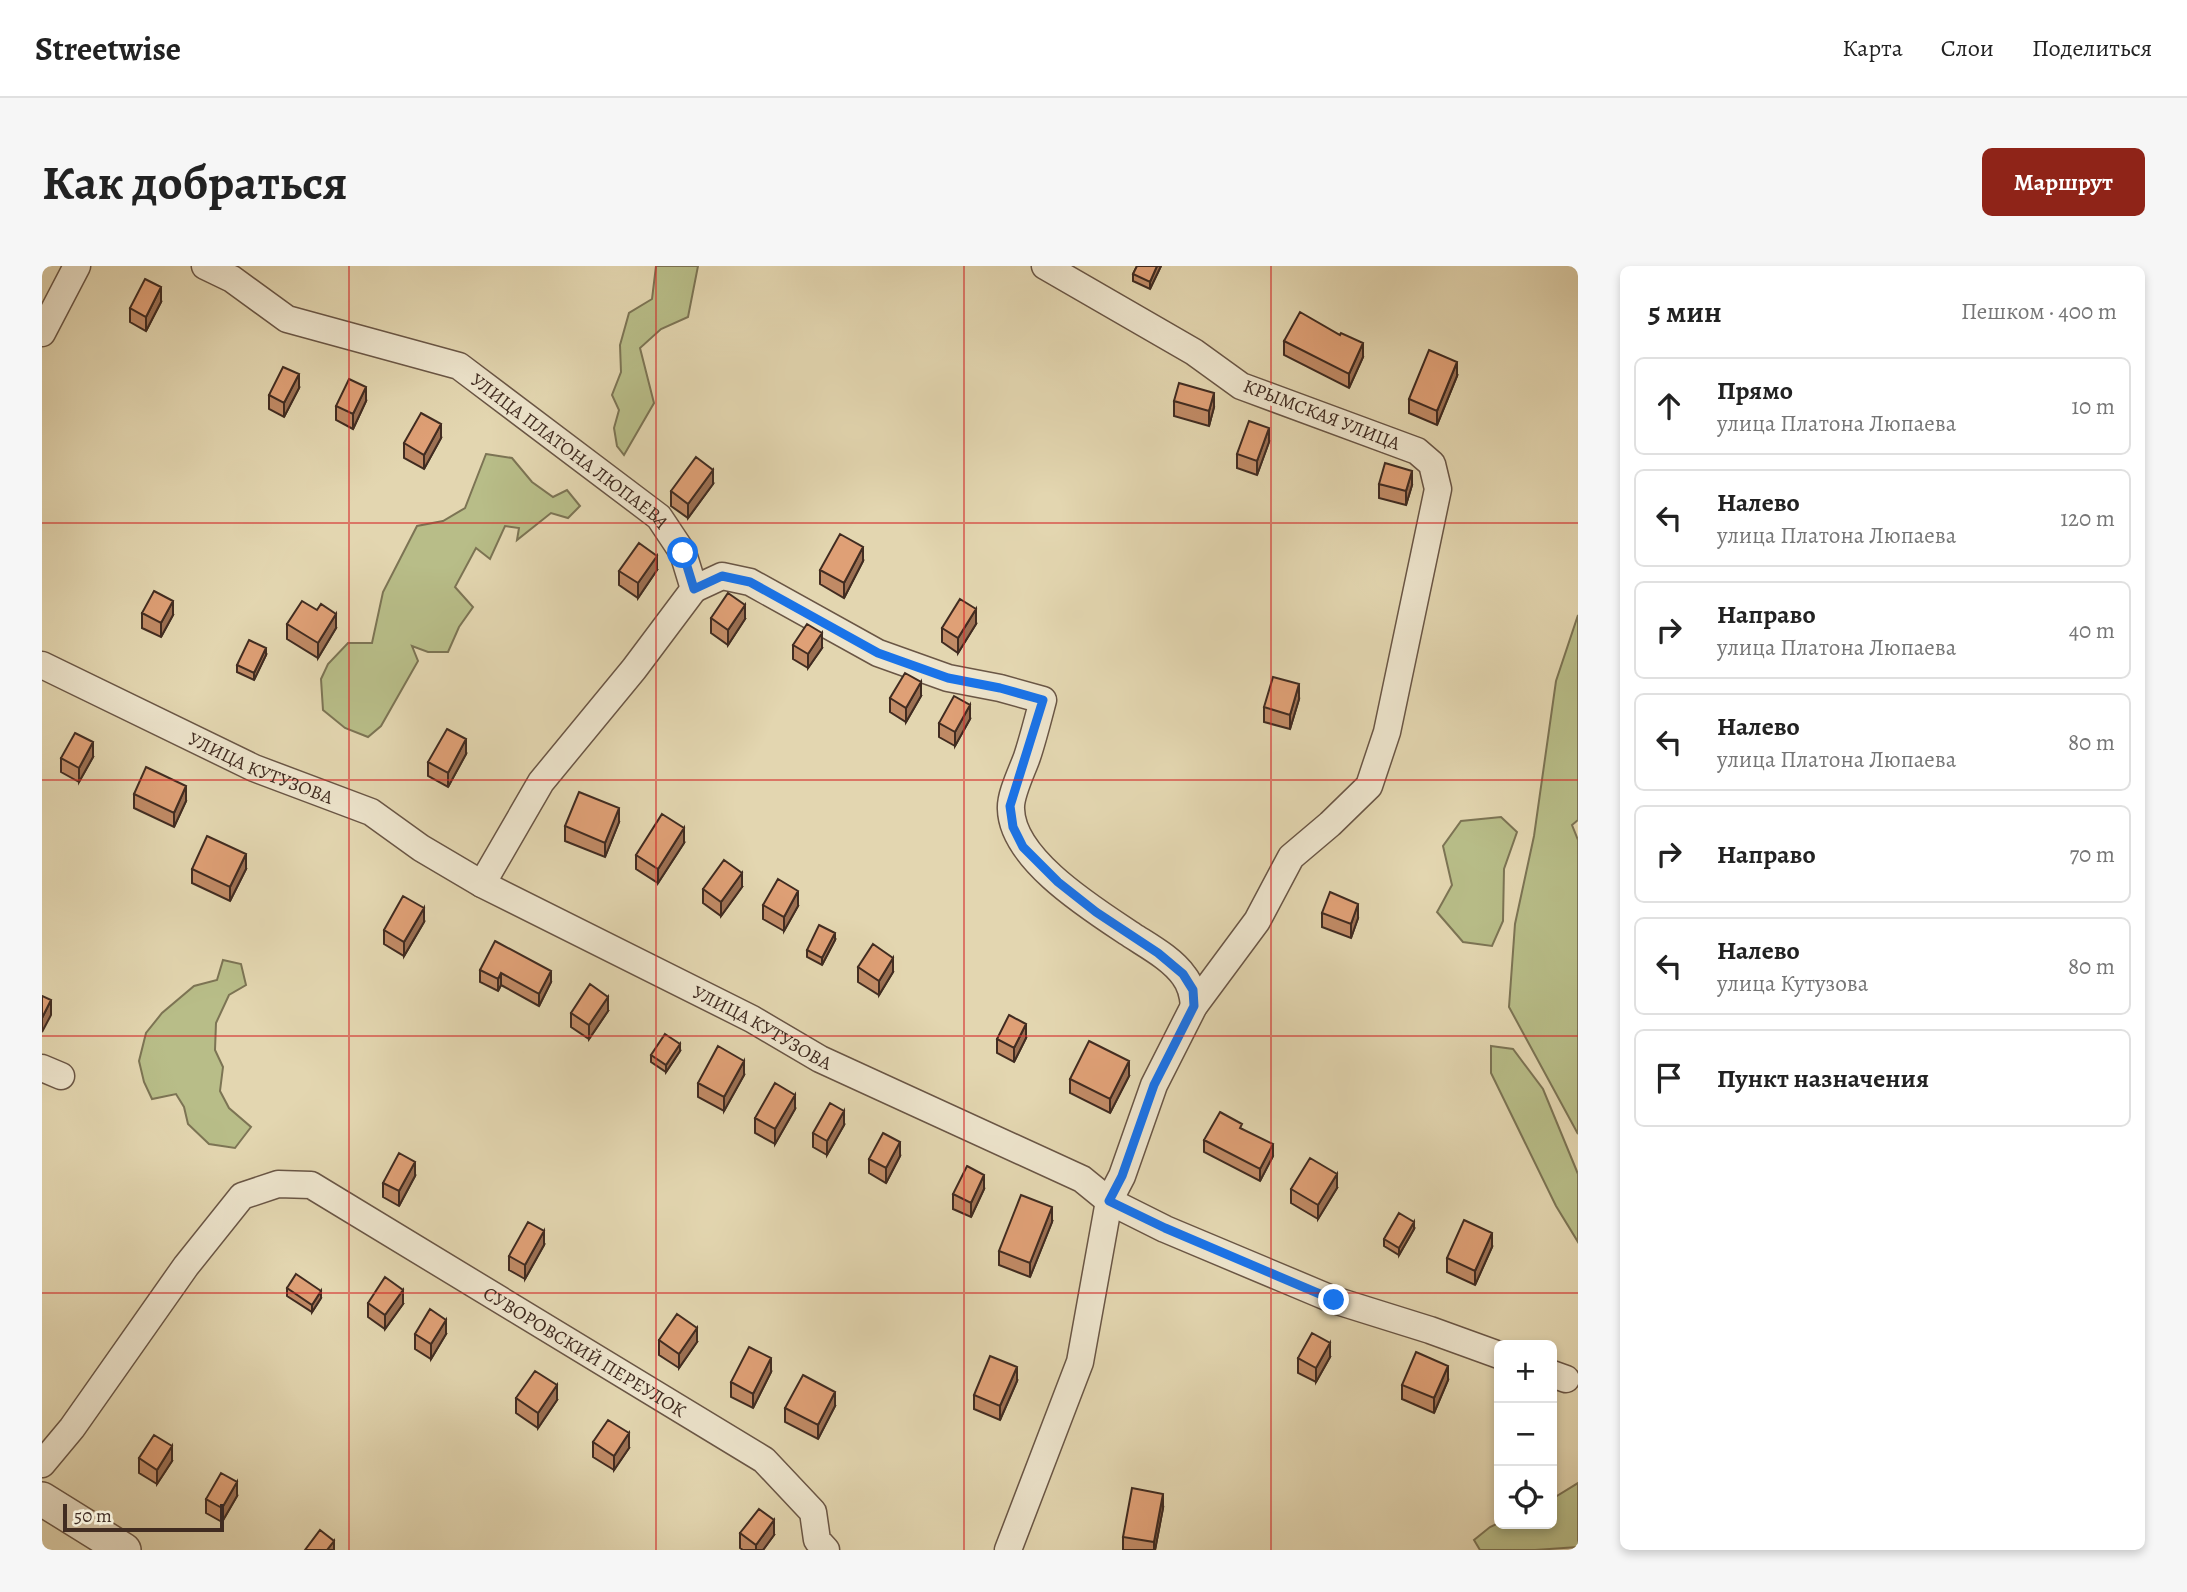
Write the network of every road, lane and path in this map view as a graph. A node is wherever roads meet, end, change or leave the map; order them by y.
1 (77, 266) edge
2 (205, 266) edge
3 (1045, 266) edge
4 (42, 333) edge
5 (694, 589) junction
6 (42, 665) edge
7 (482, 884) junction
8 (1194, 1006) junction
9 (1109, 1201) junction
10 (1494, 1353) edge
11 (42, 1464) edge
12 (42, 1499) edge
13 (124, 1550) edge
14 (826, 1550) edge
15 (1008, 1550) edge

1 - 4 street
2 - 5 street, УЛИЦА ПЛАТОНА ЛЮПАЕВА
3 - 8 street, КРЫМСКАЯ УЛИЦА
5 - 7 street
5 - 8 street
6 - 7 street, УЛИЦА КУТУЗОВА
7 - 9 street, УЛИЦА КУТУЗОВА
8 - 9 street
9 - 10 street, УЛИЦА КУТУЗОВА
9 - 15 street
11 - 14 street, СУВОРОВСКИЙ ПЕРЕУЛОК
12 - 13 street

